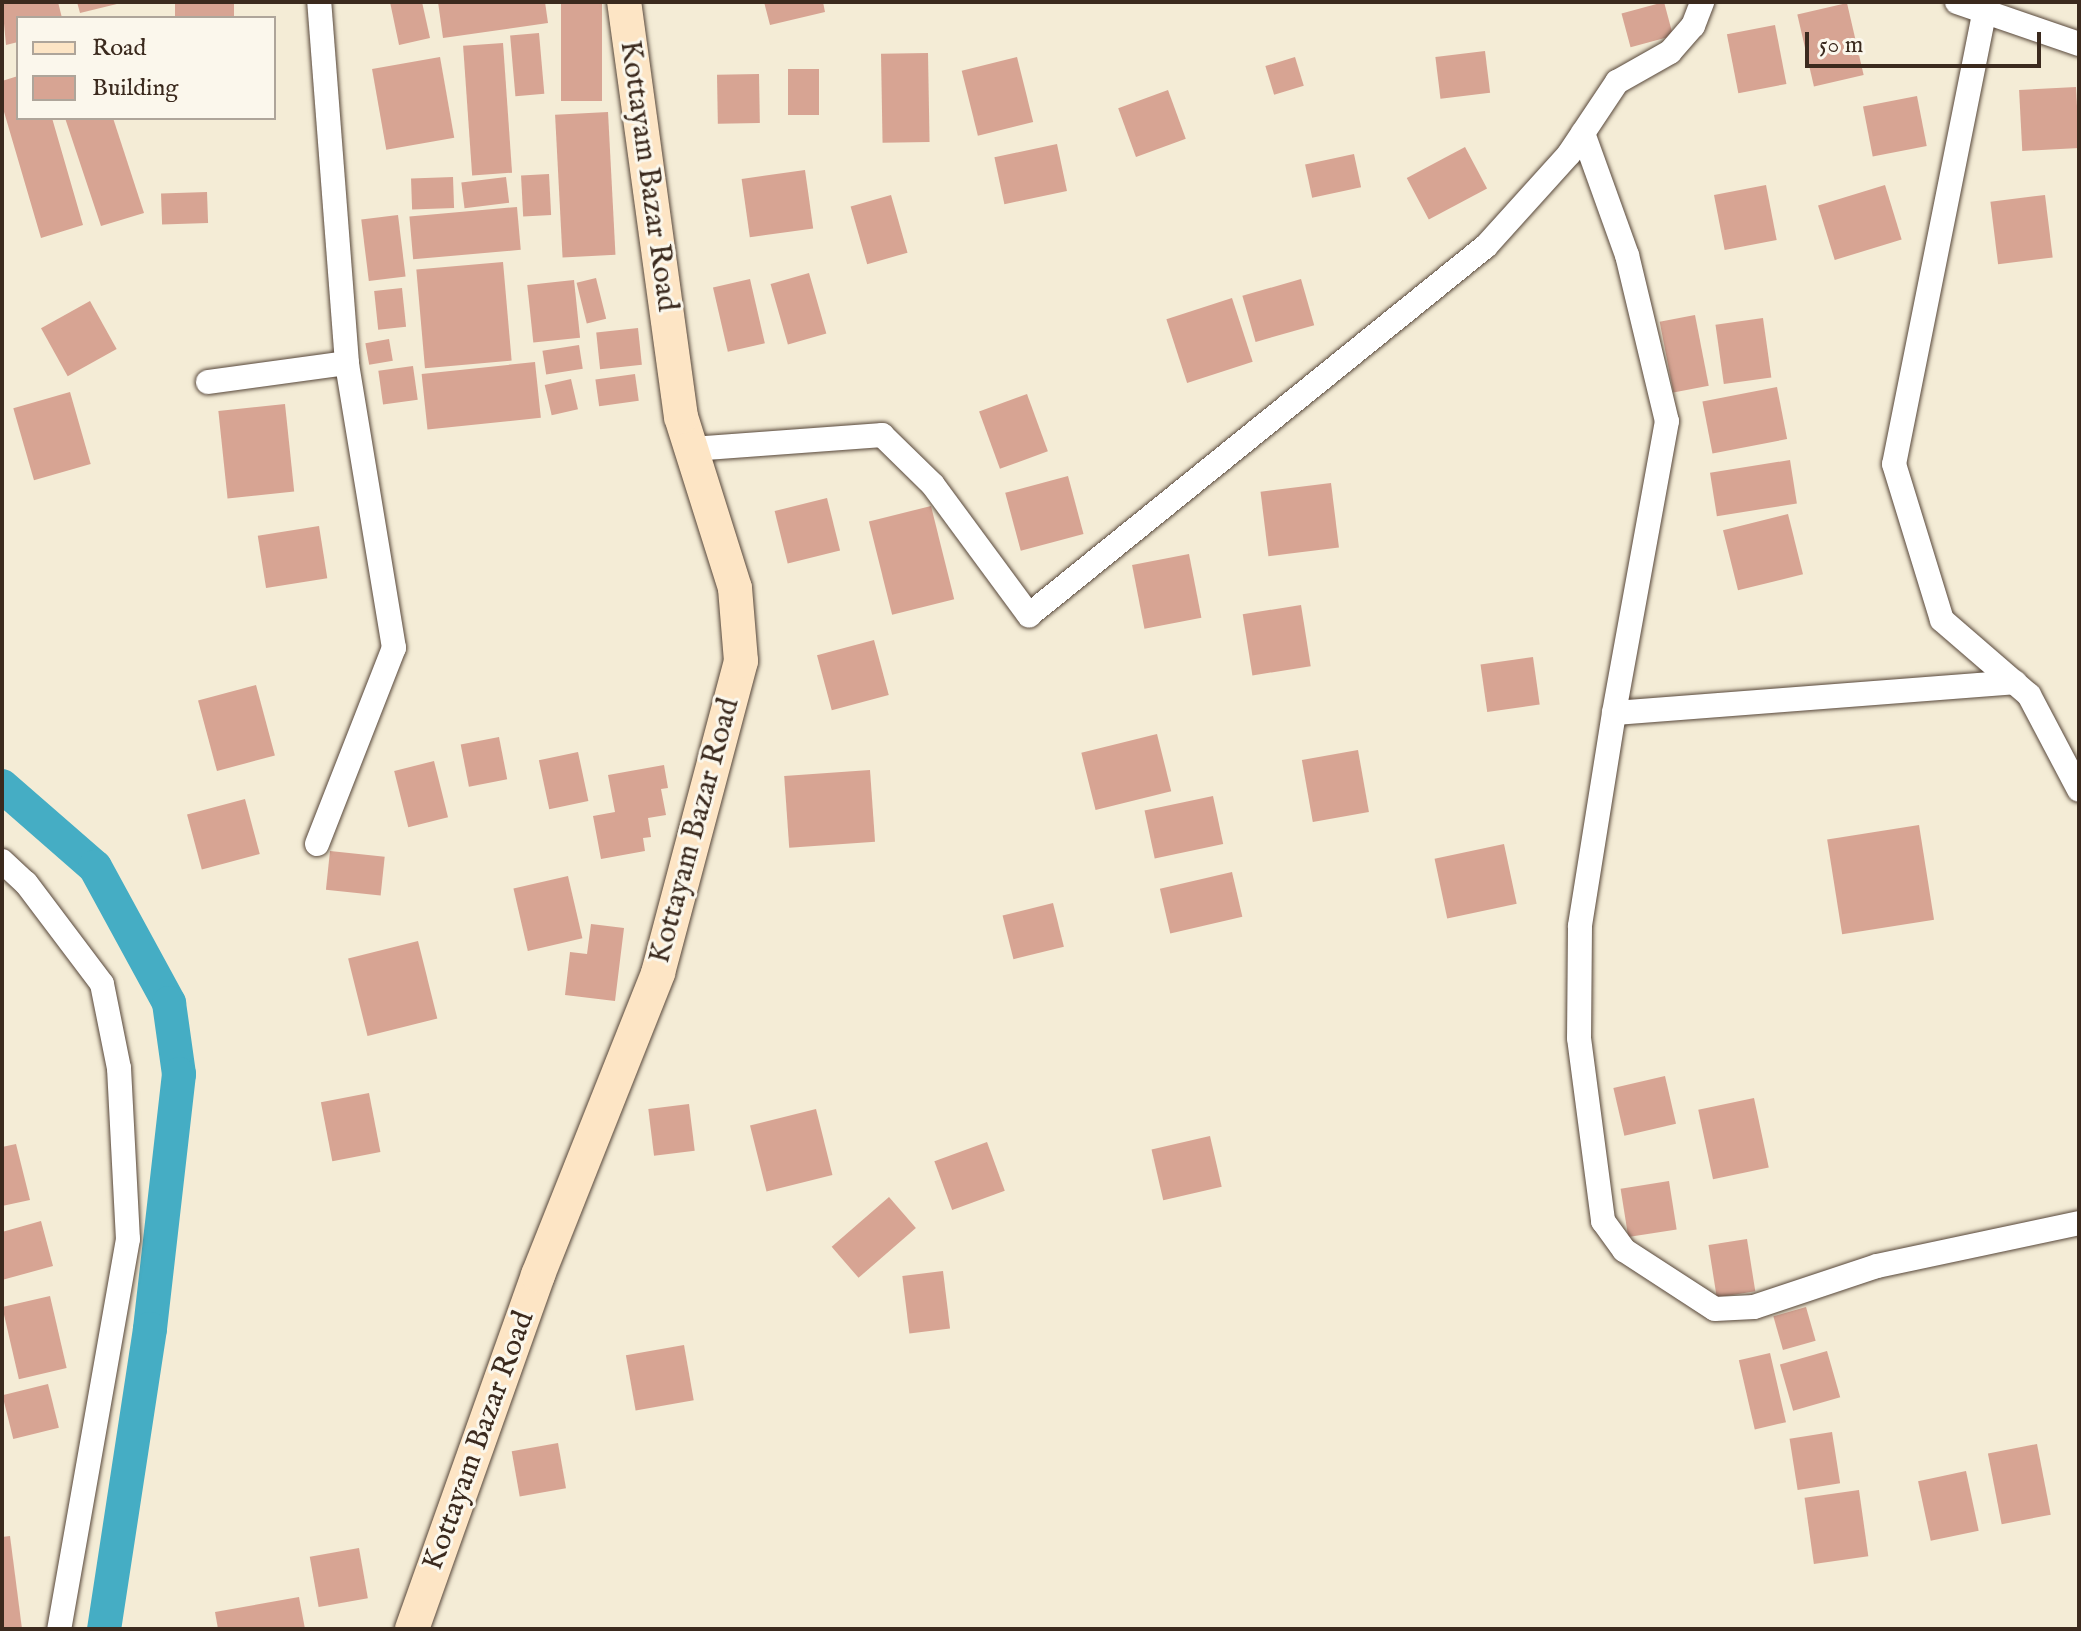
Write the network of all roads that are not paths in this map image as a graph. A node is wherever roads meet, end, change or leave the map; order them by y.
1 (319, 2) edge
2 (624, 2) edge
3 (1702, 2) edge
4 (1957, 2) edge
5 (1985, 9) junction
6 (2079, 44) edge
7 (1583, 133) junction
8 (347, 363) junction
9 (208, 382) dead end
10 (692, 449) junction
11 (2015, 682) junction
12 (1614, 713) junction
13 (2079, 790) edge
14 (317, 844) dead end
15 (2, 861) edge
16 (2079, 1223) edge
17 (59, 1629) edge
18 (412, 1629) edge

1 - 8 street
2 - 10 main road, Kottayam Bazar Road
3 - 7 street
4 - 5 street
5 - 6 street
5 - 11 street
7 - 10 street
7 - 12 street
8 - 9 street
8 - 14 street
10 - 18 main road, Kottayam Bazar Road
11 - 12 street
11 - 13 street
12 - 16 street
15 - 17 street

